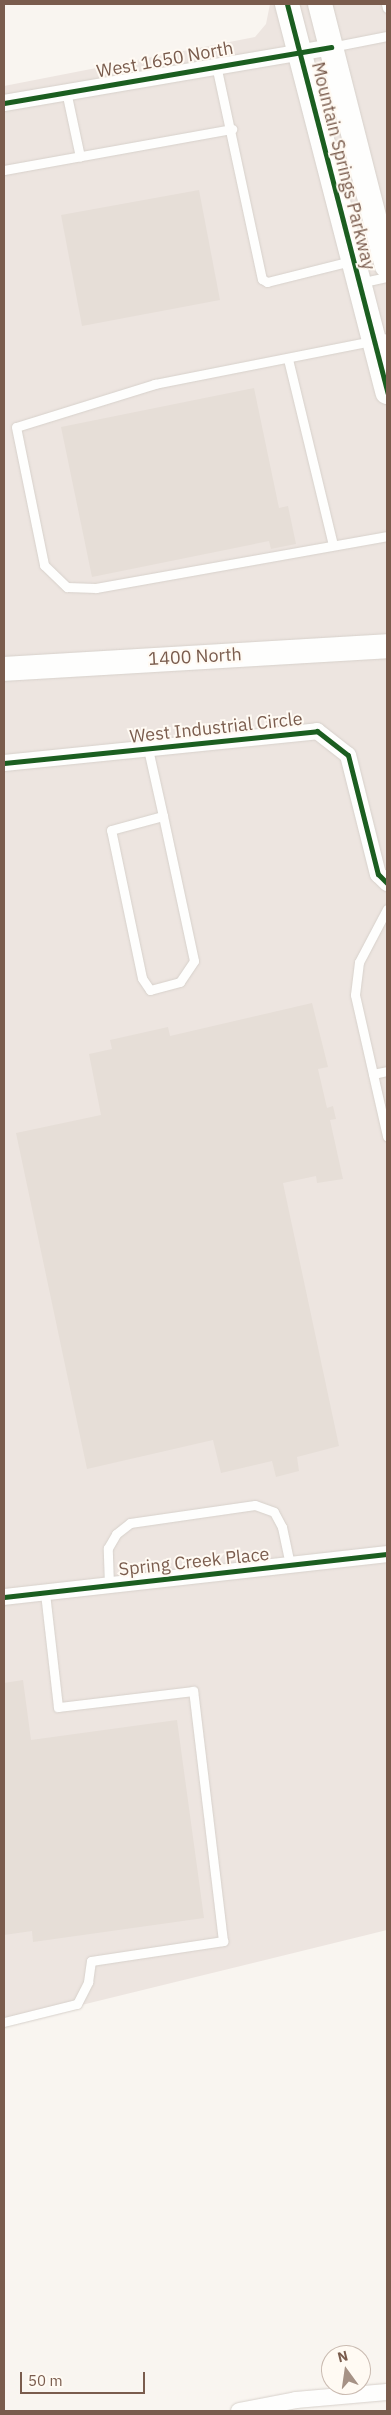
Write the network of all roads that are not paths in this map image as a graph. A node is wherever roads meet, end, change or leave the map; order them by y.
1 (288, 4) edge
2 (320, 4) edge
3 (386, 4) edge
4 (387, 8) edge
5 (387, 36) edge
6 (331, 47) junction
7 (299, 50) junction
8 (216, 64) junction
9 (66, 91) junction
10 (4, 104) edge
11 (232, 129) junction
12 (80, 157) junction
13 (4, 170) edge
14 (386, 259) edge
15 (353, 260) junction
16 (387, 277) edge
17 (359, 283) junction
18 (381, 339) edge
19 (288, 360) junction
20 (387, 392) edge
21 (387, 536) edge
22 (333, 545) junction
23 (387, 646) edge
24 (4, 669) edge
25 (148, 749) junction
26 (4, 763) edge
27 (163, 816) junction
28 (387, 883) edge
29 (387, 909) edge
30 (387, 1071) edge
31 (373, 1074) junction
32 (387, 1136) edge
33 (387, 1554) edge
34 (290, 1565) junction
35 (109, 1585) junction
36 (45, 1593) junction
37 (4, 1597) edge
38 (4, 2022) edge
39 (387, 2392) edge
40 (239, 2411) edge

1 - 7 street, Mountain Springs Parkway
2 - 6 street, Mountain Springs Parkway
3 - 4 lane
5 - 6 lane
6 - 7 street, West 1650 North
6 - 14 street, Mountain Springs Parkway
7 - 8 street, West 1650 North
7 - 15 street, Mountain Springs Parkway
8 - 9 street, West 1650 North
8 - 11 lane
9 - 10 street, West 1650 North
9 - 12 lane
11 - 12 lane
11 - 15 lane
12 - 13 lane
14 - 15 lane
15 - 17 street, Mountain Springs Parkway
16 - 17 lane
17 - 18 street, Mountain Springs Parkway
18 - 19 lane
18 - 20 street, Mountain Springs Parkway
19 - 22 lane
19 - 22 lane
21 - 22 lane
23 - 24 street, 1400 North
25 - 26 street, West Industrial Circle
25 - 27 lane
25 - 28 street, West Industrial Circle
27 - 27 lane
29 - 31 lane
30 - 31 lane
31 - 32 lane
33 - 34 street, Spring Creek Place
34 - 35 street, Spring Creek Place
34 - 35 lane
35 - 36 street, Spring Creek Place
36 - 37 street, Spring Creek Place
36 - 38 lane
39 - 40 street

